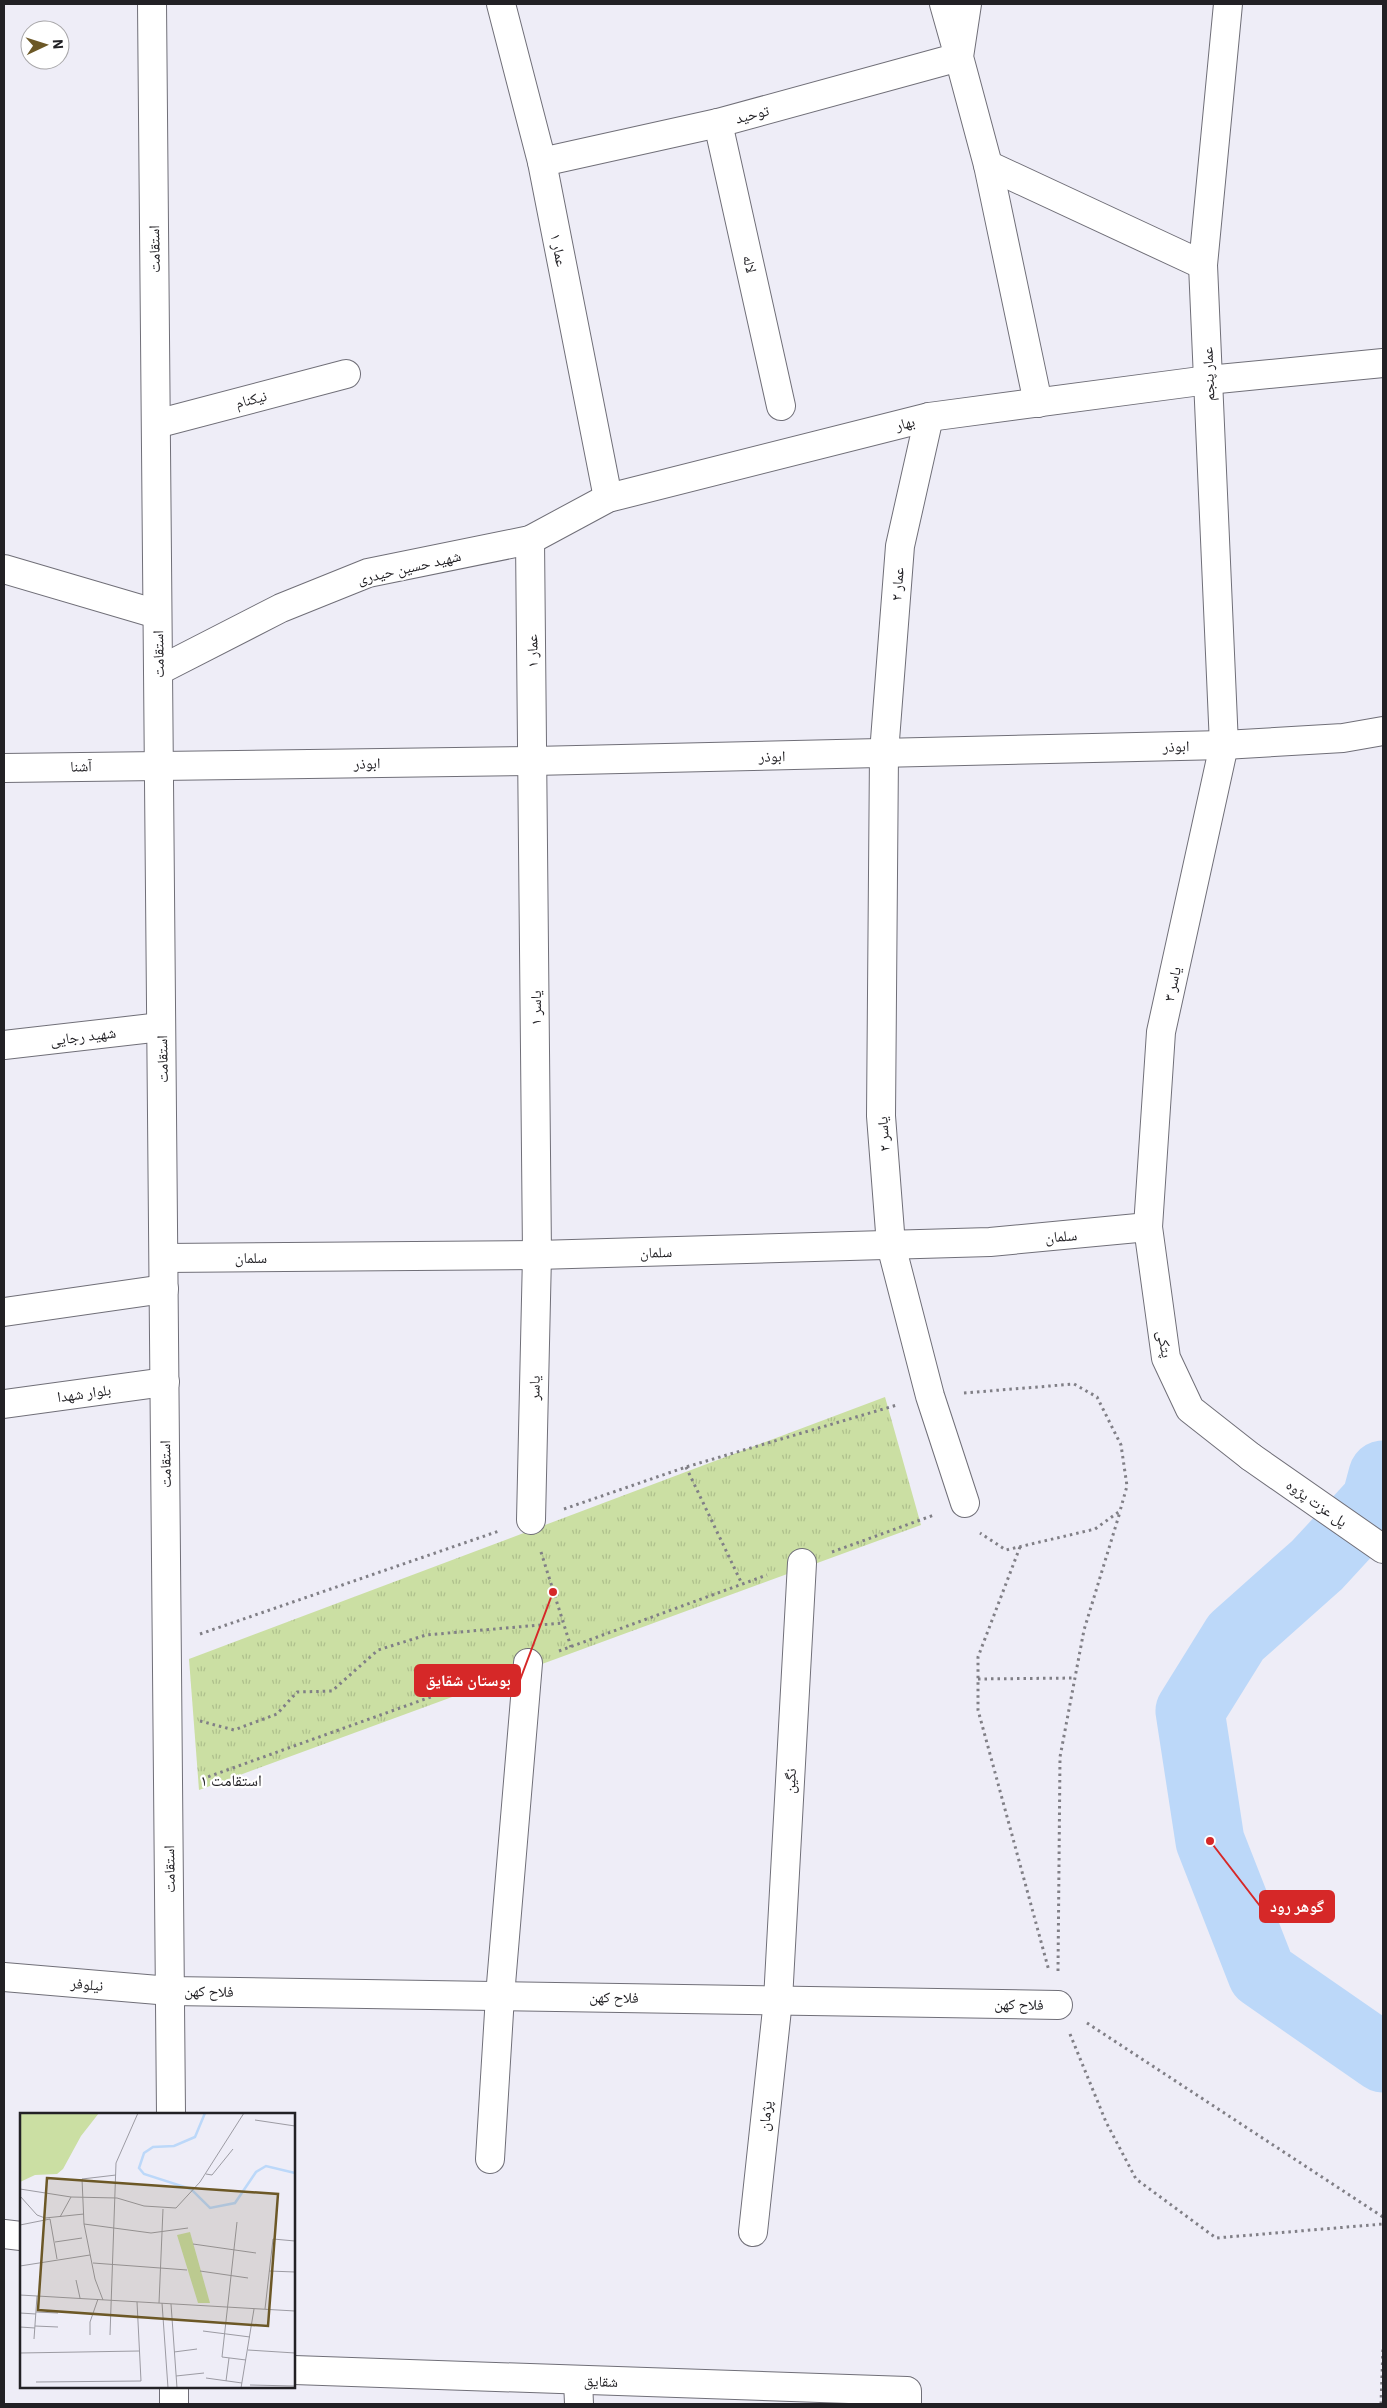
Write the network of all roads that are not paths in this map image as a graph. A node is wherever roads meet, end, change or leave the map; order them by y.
1 (152, 4) edge
2 (500, 4) edge
3 (944, 4) edge
4 (967, 4) edge
5 (1228, 4) edge
6 (959, 57) junction
7 (718, 123) junction
8 (542, 162) junction
9 (988, 164) junction
10 (1203, 265) junction
11 (1383, 363) edge
12 (346, 374) dead end
13 (1208, 380) junction
14 (1038, 403) junction
15 (781, 406) dead end
16 (929, 417) junction
17 (156, 424) junction
18 (608, 498) junction
19 (530, 540) junction
20 (4, 569) edge
21 (158, 614) junction
22 (158, 671) junction
23 (1383, 730) edge
24 (1224, 745) junction
25 (884, 753) junction
26 (533, 761) junction
27 (159, 765) junction
28 (4, 768) edge
29 (162, 1028) junction
30 (4, 1045) edge
31 (1148, 1227) junction
32 (891, 1245) junction
33 (537, 1255) junction
34 (164, 1258) junction
35 (164, 1289) junction
36 (4, 1312) edge
37 (164, 1382) junction
38 (4, 1404) edge
39 (1251, 1457) joint
40 (965, 1503) road end
41 (531, 1520) road end
42 (1383, 1549) edge
43 (802, 1563) road end
44 (528, 1662) road end
45 (4, 1977) edge
46 (170, 1991) junction
47 (500, 1996) junction
48 (778, 2000) junction
49 (1058, 2005) road end
50 (171, 2113) edge
51 (490, 2159) dead end
52 (752, 2232) dead end
53 (4, 2234) edge
54 (20, 2236) edge
55 (295, 2370) edge
56 (174, 2388) edge
57 (578, 2392) edge
58 (907, 2398) edge
59 (174, 2404) edge

1 - 17 street, استقامت
2 - 8 street, عمار ۱
3 - 6 street
4 - 6 street
5 - 10 street, عمار پنجم
6 - 7 street, توحید
6 - 9 street
7 - 8 street, توحید
7 - 15 street, لاله
8 - 18 street, عمار ۱
9 - 10 street
9 - 14 street
10 - 13 street, عمار پنجم
11 - 13 street, بهار
12 - 17 street, نیکنام
13 - 14 street, بهار
13 - 24 street, عمار پنجم
14 - 16 street, بهار
16 - 18 street, بهار
16 - 25 street, عمار ۲
17 - 21 street, استقامت
18 - 19 street, شهید حسین حیدری
19 - 22 street, شهید حسین حیدری
19 - 26 street, عمار ۱
20 - 21 street
21 - 22 street, استقامت
22 - 27 street, استقامت
23 - 24 street, ابوذر
24 - 25 street, ابوذر
24 - 31 street, یاسر ۳
25 - 26 street, ابوذر
25 - 32 street, یاسر ۲
26 - 27 street, ابوذر
26 - 33 street, یاسر ۱
27 - 28 street, آشنا
27 - 29 street, استقامت
29 - 30 street, شهید رجایی
29 - 34 street, استقامت
31 - 32 street, سلمان
31 - 39 street, پتکی
32 - 33 street, سلمان
32 - 40 street, یاسر ۲
33 - 34 street, سلمان
33 - 41 street, یاسر
34 - 35 street, استقامت
35 - 36 street
35 - 37 street, استقامت
37 - 38 street, بلوار شهدا
37 - 46 street, استقامت
39 - 42 street, پل عزت پژوه
43 - 48 street, نگین
44 - 47 street
45 - 46 street, نیلوفر
46 - 47 street, فلاح کهن
46 - 50 street, استقامت
47 - 48 street, فلاح کهن
47 - 51 street
48 - 49 street, فلاح کهن
48 - 52 street, پژمان
53 - 54 street
55 - 57 street, شقایق
56 - 59 street
57 - 58 street, شقایق

